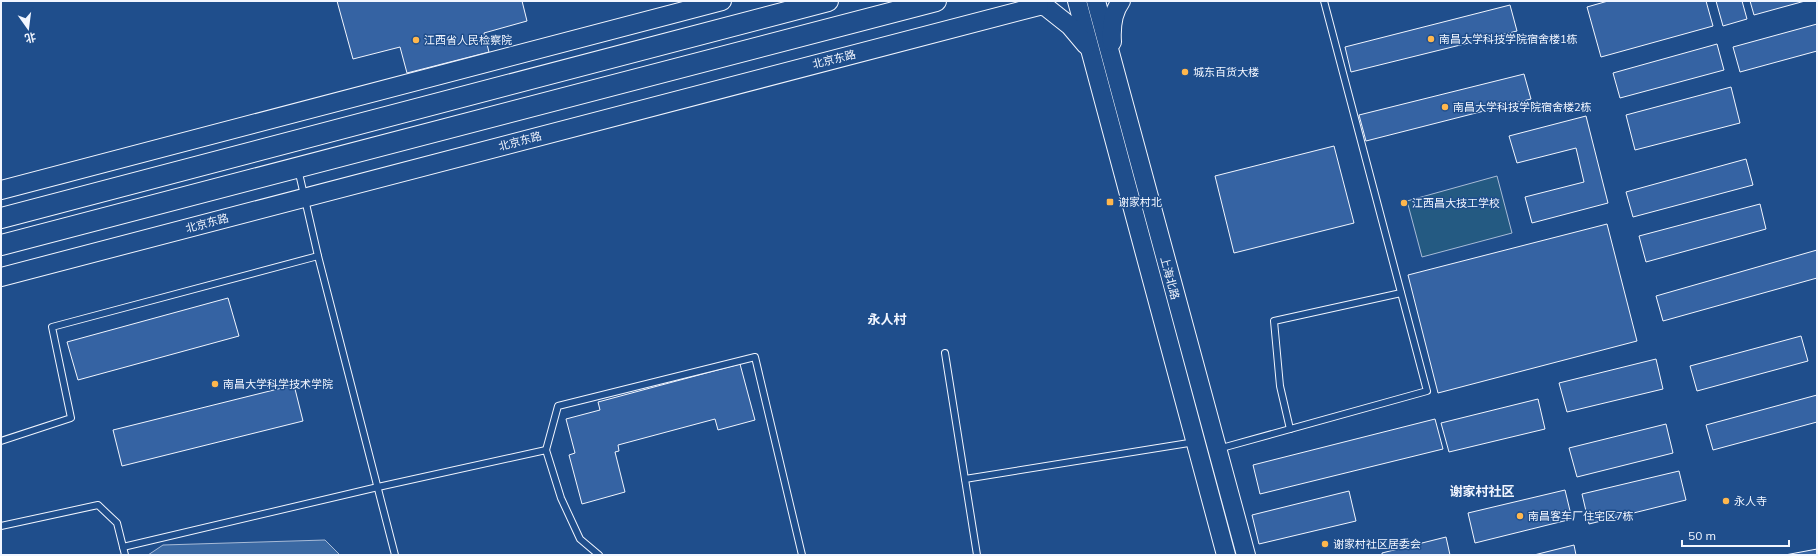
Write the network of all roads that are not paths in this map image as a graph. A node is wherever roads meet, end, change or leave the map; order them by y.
1 (722, 1) edge
2 (828, 1) edge
3 (936, 1) edge
4 (1017, 1) edge
5 (1077, 1) edge
6 (1096, 1) edge
7 (1121, 1) edge
8 (1324, 1) edge
9 (1039, 6) junction
10 (1090, 50) junction
11 (1113, 64) junction
12 (298, 168) junction
13 (1, 190) edge
14 (305, 197) junction
15 (1, 218) edge
16 (1, 245) edge
17 (318, 256) junction
18 (1, 277) edge
19 (1401, 293) junction
20 (945, 353) dead end
21 (1290, 429) junction
22 (1, 442) edge
23 (1196, 442) junction
24 (1217, 449) junction
25 (546, 450) junction
26 (966, 479) junction
27 (378, 487) junction
28 (1, 526) edge
29 (123, 547) junction
30 (125, 555) edge
31 (395, 555) edge
32 (598, 555) edge
33 (802, 555) edge
34 (977, 555) edge
35 (1226, 555) edge
36 (1246, 555) edge

1 - 13 main road
2 - 15 main road
3 - 12 main road
4 - 9 main road
5 - 10 main road, 上海北路
6 - 11 main road, 上海北路
7 - 11 main road
8 - 19 lane
9 - 10 main road
9 - 14 main road, 北京东路
10 - 23 main road, 上海北路
11 - 24 main road, 上海北路
12 - 14 lane
12 - 16 main road
14 - 17 lane
14 - 18 main road, 北京东路
17 - 22 lane
17 - 27 lane
19 - 21 lane
19 - 21 lane
20 - 26 lane
21 - 24 lane
23 - 26 lane
23 - 35 main road, 上海北路
24 - 36 main road, 上海北路
25 - 27 lane
25 - 32 lane
25 - 33 lane
26 - 34 lane
27 - 29 lane
27 - 31 lane
28 - 29 lane
29 - 30 lane

